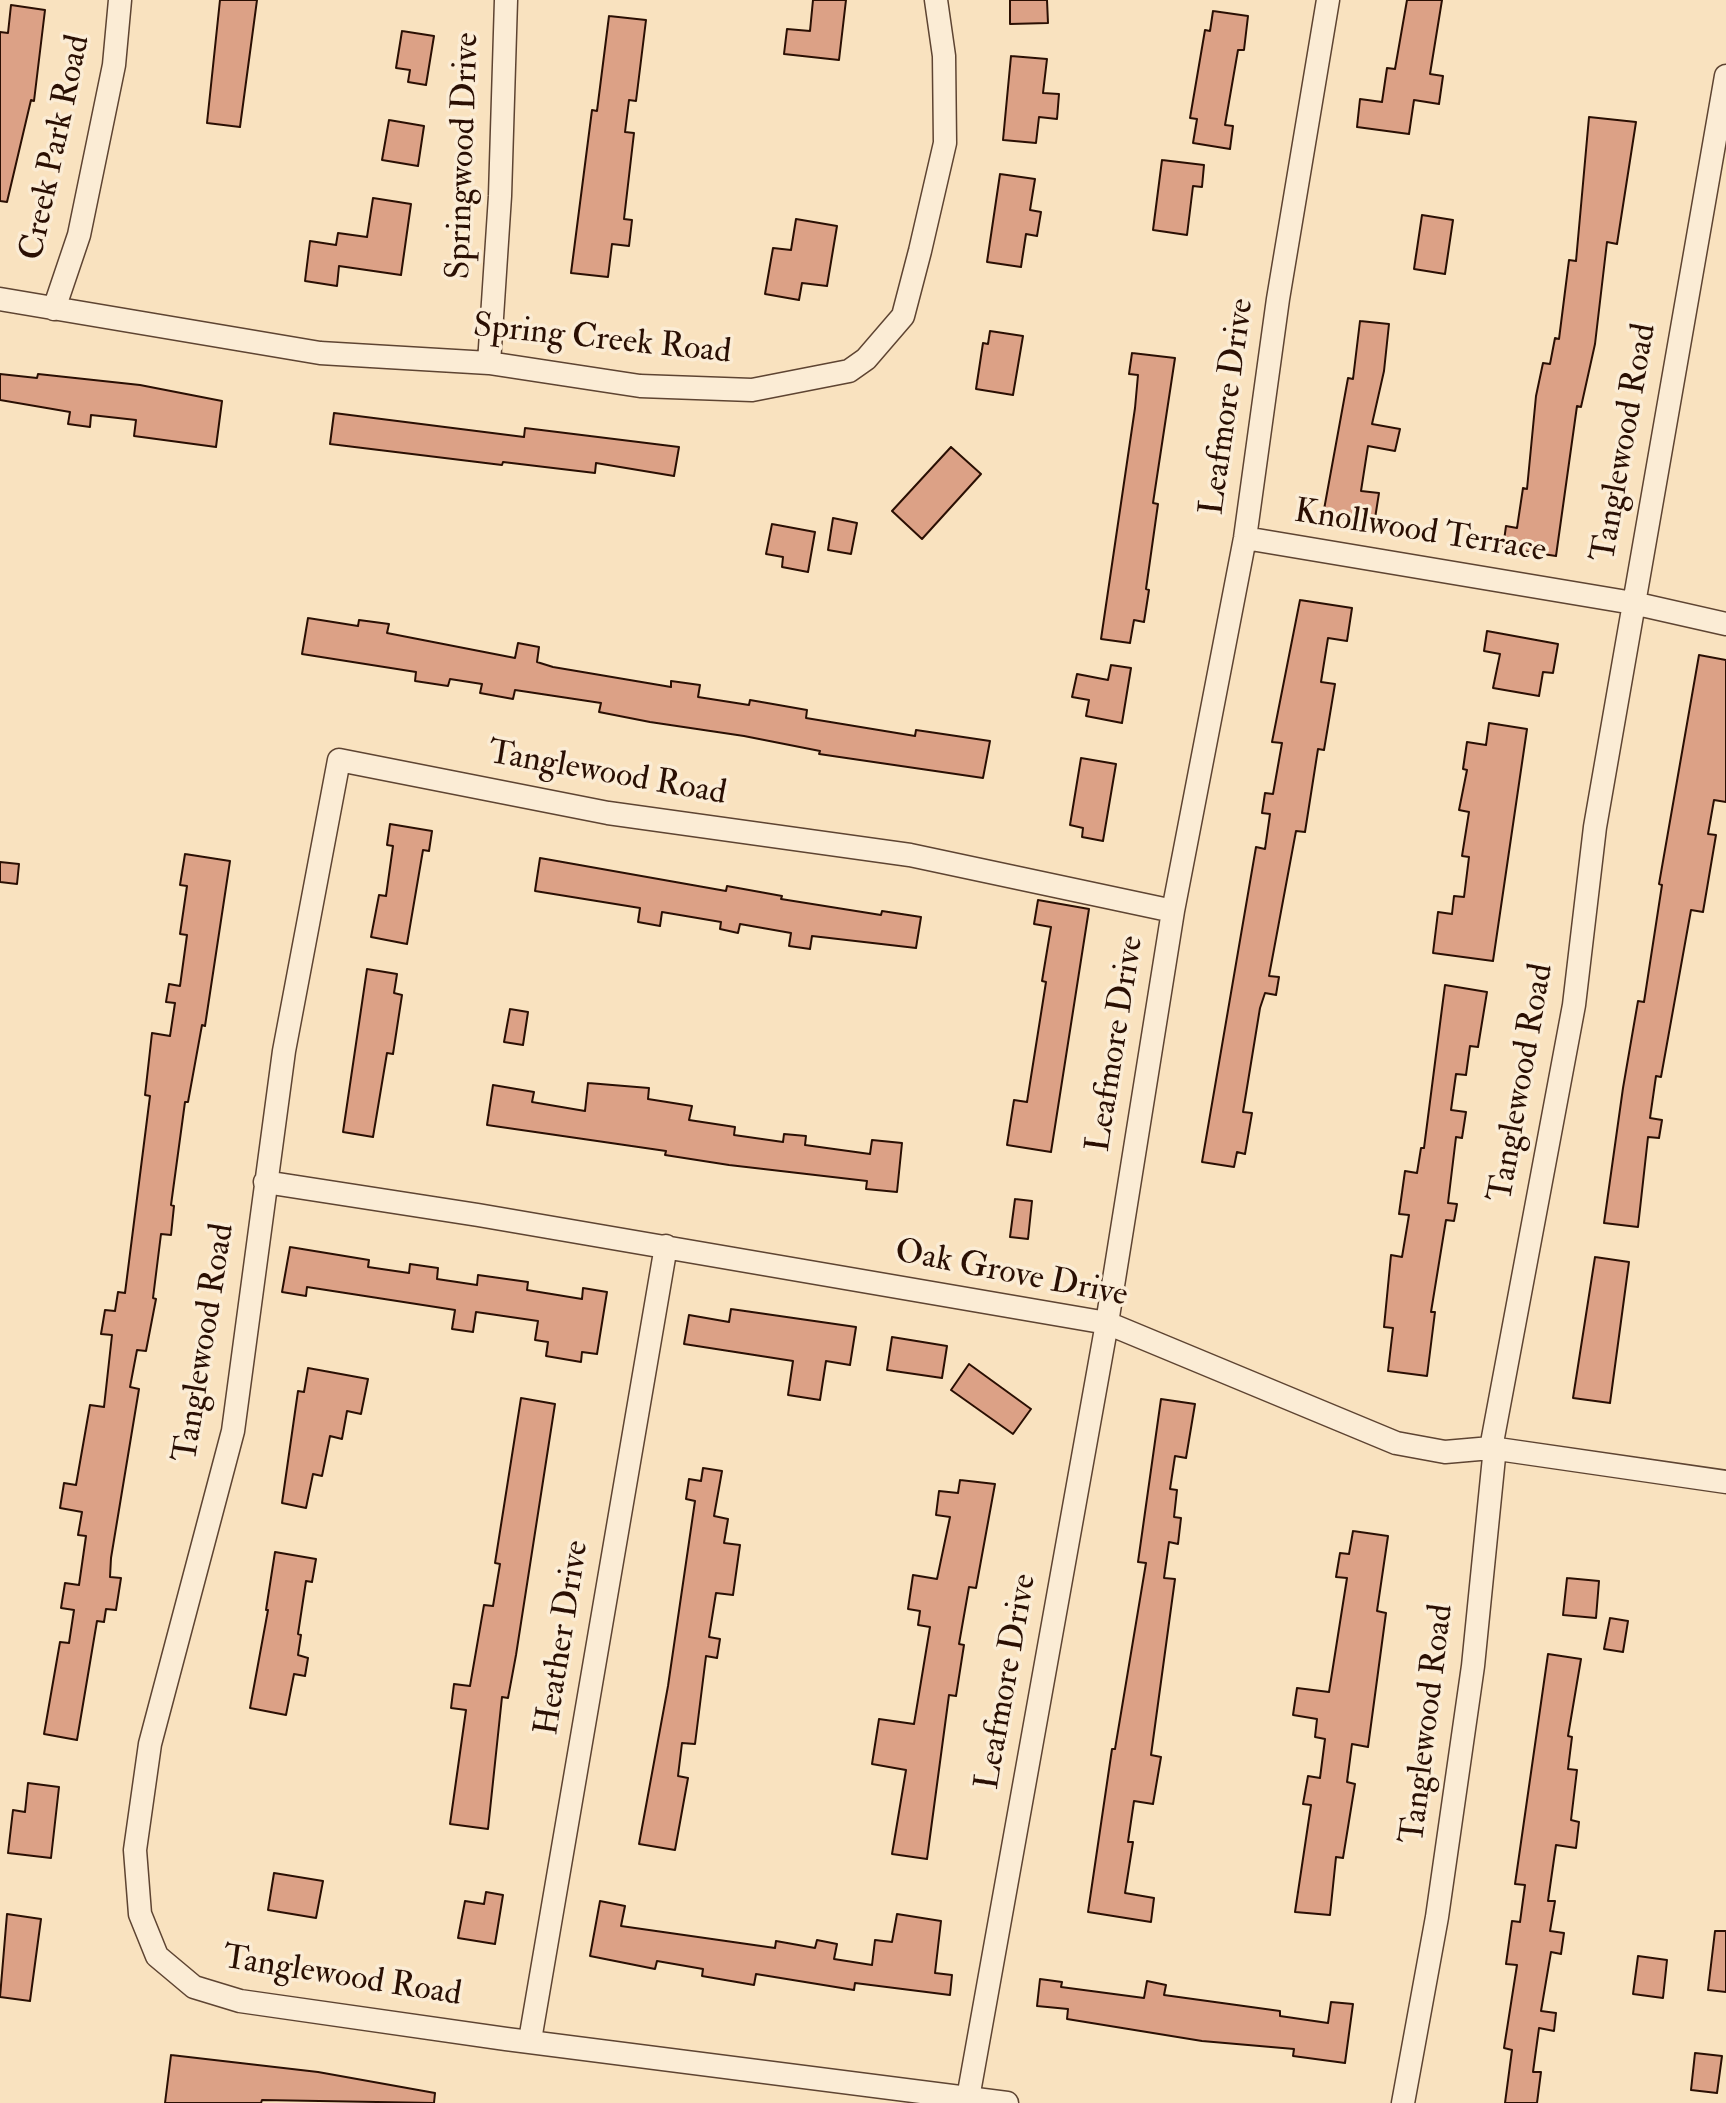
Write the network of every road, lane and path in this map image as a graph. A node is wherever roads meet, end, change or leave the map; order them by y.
1 (120, 0) edge
2 (506, 0) edge
3 (936, 0) edge
4 (1328, 0) edge
5 (1726, 76) edge
6 (0, 299) edge
7 (54, 309) junction
8 (489, 363) junction
9 (1245, 538) junction
10 (1633, 603) junction
11 (1726, 624) edge
12 (1173, 911) junction
13 (265, 1182) junction
14 (666, 1246) junction
15 (1107, 1323) junction
16 (1491, 1448) junction
17 (1726, 1482) edge
18 (530, 2040) junction
19 (968, 2098) junction
20 (1007, 2103) edge
21 (1403, 2103) edge

1 - 7 street, Creek Park Road
2 - 8 street, Springwood Drive
3 - 8 street, Spring Creek Road
4 - 9 street, Leafmore Drive
5 - 10 street, Tanglewood Road
6 - 7 street, Spring Creek Road
7 - 8 street, Spring Creek Road
9 - 10 street, Knollwood Terrace
9 - 12 street, Leafmore Drive
10 - 11 street, Knollwood Terrace
10 - 16 street, Tanglewood Road
12 - 13 street, Tanglewood Road
12 - 15 street, Leafmore Drive
13 - 14 street, Oak Grove Drive
13 - 18 street, Tanglewood Road
14 - 15 street, Oak Grove Drive
14 - 18 street, Heather Drive
15 - 16 street, Oak Grove Drive
15 - 19 street, Leafmore Drive
16 - 17 street, Oak Grove Drive
16 - 21 street, Tanglewood Road
18 - 19 street, Tanglewood Road
19 - 20 street, Tanglewood Road

